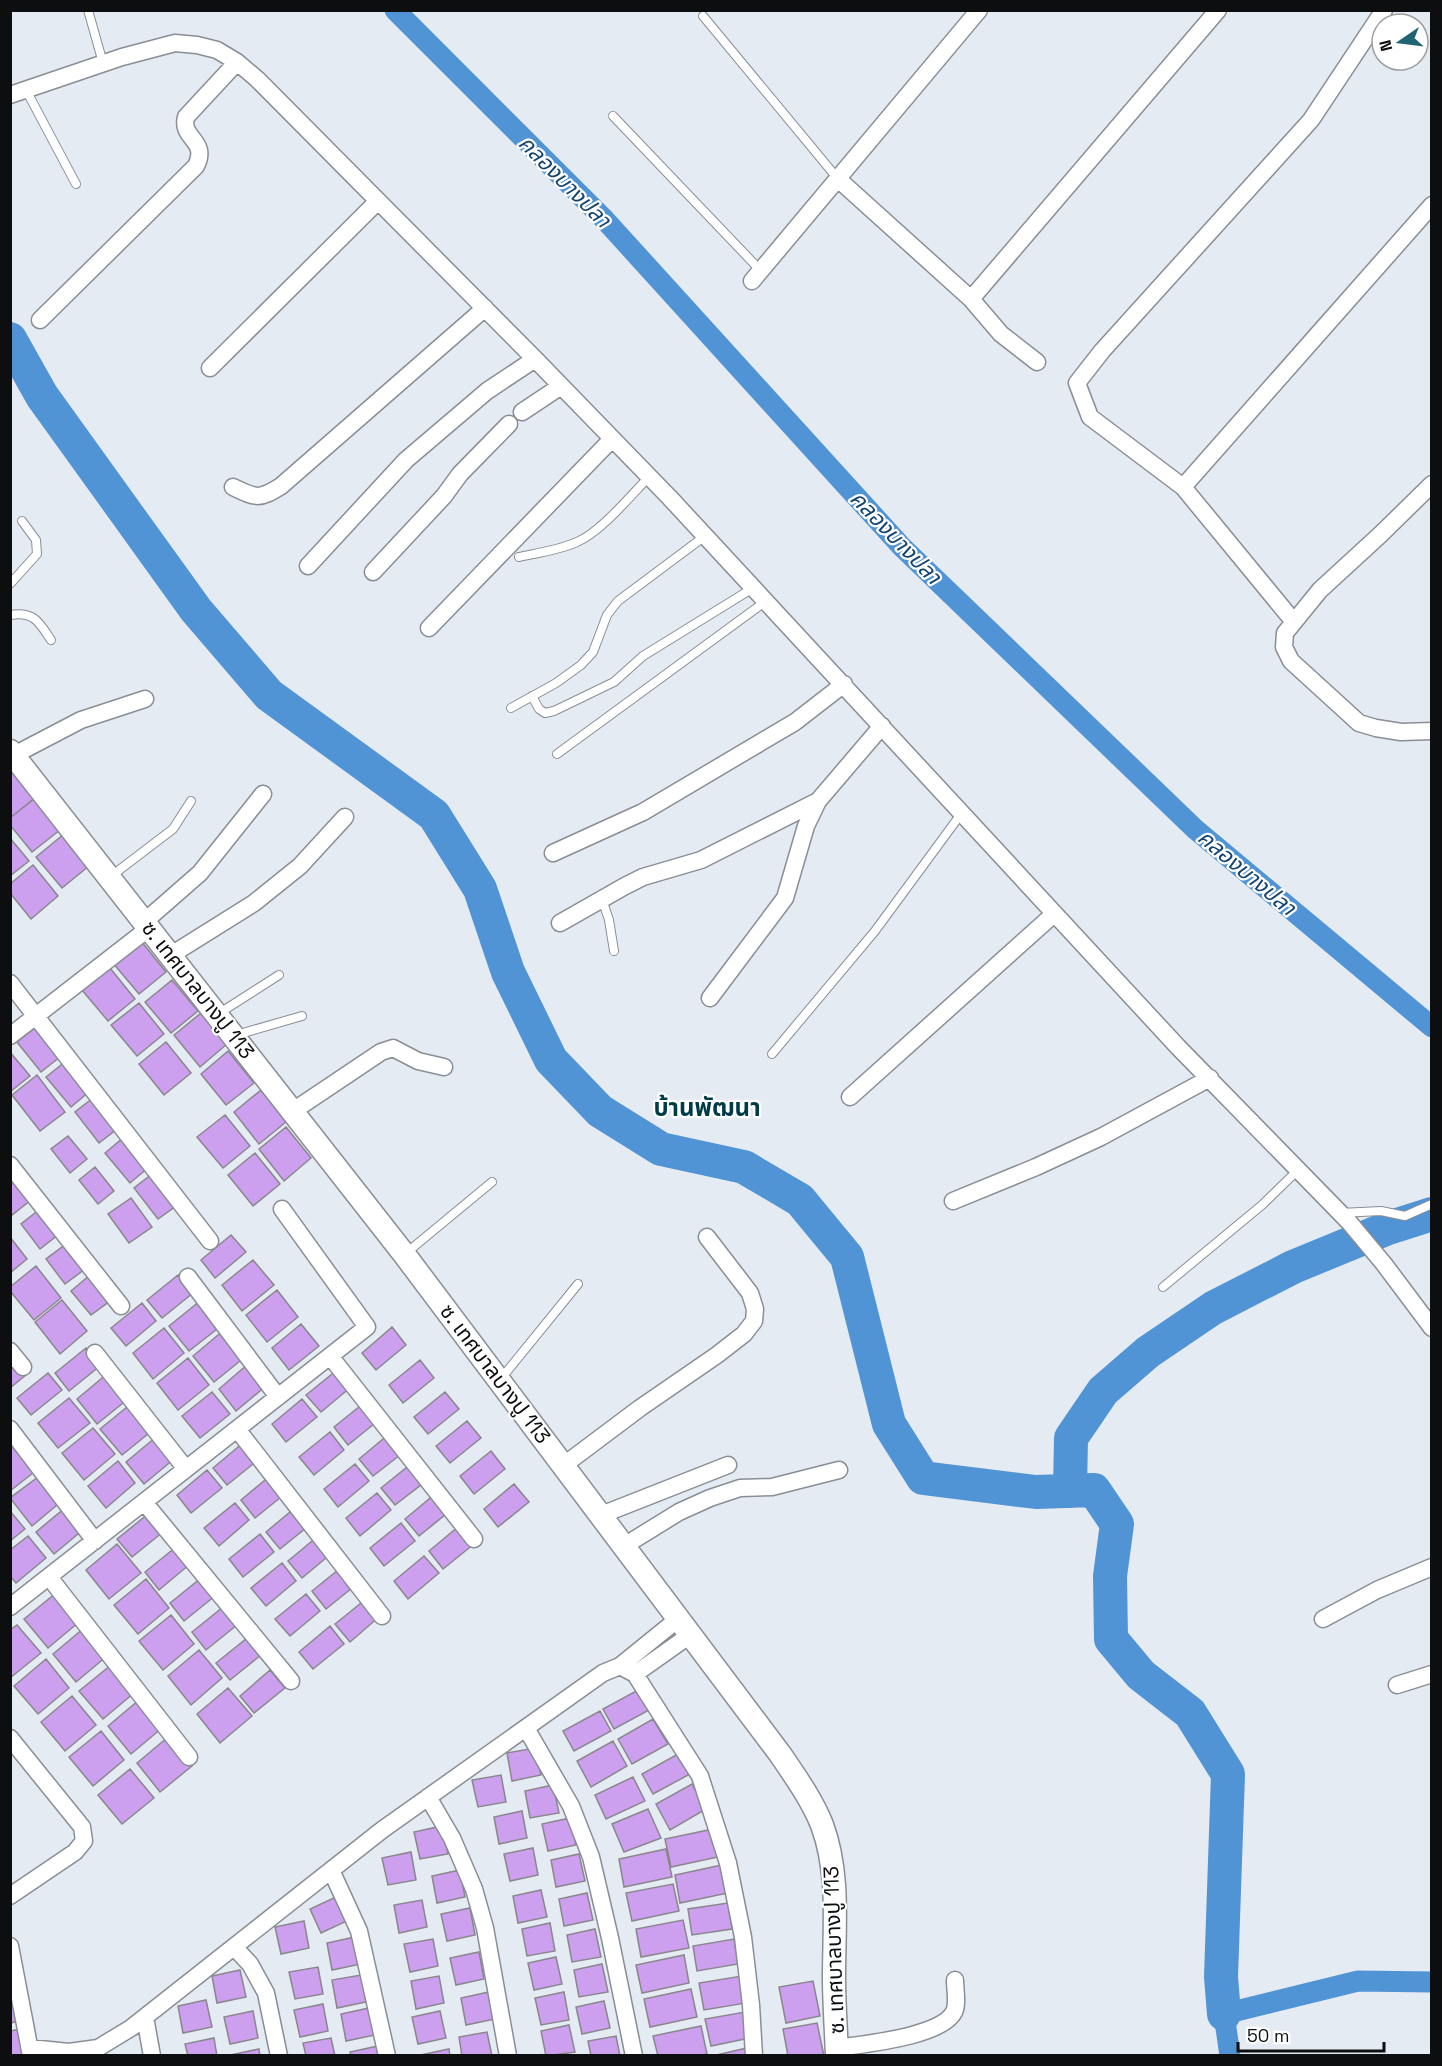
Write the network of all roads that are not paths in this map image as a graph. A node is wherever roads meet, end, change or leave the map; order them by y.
1 (88, 10) edge
2 (980, 10) edge
3 (1218, 10) edge
4 (1384, 10) edge
5 (703, 16) dead end
6 (237, 62) junction
7 (103, 63) junction
8 (18, 93) edge
9 (613, 116) dead end
10 (838, 178) junction
11 (76, 184) dead end
12 (378, 201) junction
13 (1431, 205) edge
14 (756, 276) joint
15 (971, 299) junction
16 (485, 308) junction
17 (40, 320) dead end
18 (535, 359) junction
19 (1037, 362) dead end
20 (210, 368) dead end
21 (561, 386) junction
22 (522, 412) dead end
23 (509, 424) dead end
24 (612, 439) junction
25 (649, 477) junction
26 (1431, 484) edge
27 (1183, 487) junction
28 (233, 488) dead end
29 (22, 521) dead end
30 (705, 536) junction
31 (519, 557) dead end
32 (308, 566) dead end
33 (373, 572) dead end
34 (10, 584) edge
35 (753, 588) junction
36 (766, 601) junction
37 (10, 615) edge
38 (1294, 622) junction
39 (429, 628) dead end
40 (51, 640) dead end
41 (844, 684) junction
42 (532, 696) junction
43 (145, 699) dead end
44 (511, 708) dead end
45 (882, 726) junction
46 (1431, 731) edge
47 (12, 753) edge
48 (557, 754) dead end
49 (262, 794) dead end
50 (191, 801) dead end
51 (818, 801) junction
52 (961, 814) junction
53 (345, 818) dead end
54 (553, 853) dead end
55 (110, 878) junction
56 (602, 899) junction
57 (1054, 914) junction
58 (560, 922) dead end
59 (147, 925) junction
60 (614, 951) dead end
61 (171, 955) junction
62 (279, 975) dead end
63 (10, 983) edge
64 (710, 998) dead end
65 (217, 1014) junction
66 (35, 1016) junction
67 (302, 1016) dead end
68 (234, 1035) junction
69 (10, 1036) edge
70 (772, 1054) dead end
71 (444, 1067) dead end
72 (1210, 1078) junction
73 (850, 1097) dead end
74 (293, 1111) junction
75 (10, 1166) edge
76 (1298, 1170) junction
77 (492, 1182) dead end
78 (953, 1201) dead end
79 (1431, 1204) edge
80 (282, 1209) dead end
81 (1345, 1218) junction
82 (707, 1237) dead end
83 (210, 1241) dead end
84 (404, 1254) junction
85 (188, 1277) dead end
86 (578, 1284) dead end
87 (1163, 1287) dead end
88 (121, 1306) dead end
89 (1430, 1325) edge
90 (10, 1351) edge
91 (95, 1353) dead end
92 (330, 1356) junction
93 (23, 1367) dead end
94 (500, 1380) junction
95 (278, 1397) junction
96 (10, 1429) edge
97 (237, 1429) junction
98 (564, 1465) junction
99 (728, 1465) dead end
100 (186, 1469) junction
101 (839, 1470) dead end
102 (144, 1502) junction
103 (601, 1515) junction
104 (474, 1539) dead end
105 (95, 1541) junction
106 (624, 1546) junction
107 (1431, 1567) edge
108 (49, 1577) junction
109 (10, 1607) edge
110 (382, 1616) dead end
111 (1323, 1620) dead end
112 (684, 1627) junction
113 (627, 1670) junction
114 (1431, 1674) edge
115 (291, 1681) dead end
116 (1397, 1684) dead end
117 (526, 1728) junction
118 (10, 1738) edge
119 (189, 1757) dead end
120 (428, 1797) junction
121 (331, 1870) junction
122 (10, 1896) edge
123 (10, 1946) edge
124 (234, 1947) junction
125 (955, 1980) dead end
126 (145, 2017) junction
127 (31, 2052) edge
128 (837, 2052) edge
129 (152, 2055) edge
130 (279, 2055) edge
131 (387, 2055) edge
132 (508, 2055) edge
133 (634, 2055) edge
134 (754, 2055) edge

1 - 7 lane
2 - 10 street
3 - 15 street
4 - 27 street
5 - 10 lane
6 - 7 street
6 - 12 street
6 - 17 street
7 - 8 street
8 - 11 lane
9 - 14 lane
10 - 14 street
10 - 15 street
12 - 16 street
12 - 20 street
13 - 27 street
15 - 19 street
16 - 18 street
16 - 28 street
18 - 21 street
18 - 32 street
21 - 22 street
21 - 24 street
23 - 33 street
24 - 25 street
24 - 39 street
25 - 30 street
25 - 31 lane
26 - 38 street
27 - 38 street
29 - 34 lane
30 - 35 street
30 - 42 lane
35 - 36 street
35 - 42 lane
36 - 41 street
36 - 48 lane
37 - 40 lane
38 - 46 street
41 - 45 street
41 - 54 street
42 - 44 lane
43 - 47 street
45 - 51 street
45 - 52 street
47 - 55 street, ซ. เทศบาลบางปู 113
49 - 59 street
50 - 55 lane
51 - 56 street
51 - 64 street
52 - 57 street
52 - 70 lane
53 - 61 street
55 - 59 street, ซ. เทศบาลบางปู 113
56 - 58 street
56 - 60 lane
57 - 72 street
57 - 73 street
59 - 61 street, ซ. เทศบาลบางปู 113
59 - 66 street
61 - 65 street, ซ. เทศบาลบางปู 113
62 - 65 lane
63 - 66 street
65 - 68 street, ซ. เทศบาลบางปู 113
66 - 69 street
66 - 83 street
67 - 68 lane
68 - 74 street, ซ. เทศบาลบางปู 113
71 - 74 street
72 - 76 street
72 - 78 street
74 - 84 street, ซ. เทศบาลบางปู 113
75 - 88 street
76 - 81 street
76 - 87 lane
77 - 84 lane
79 - 81 lane
80 - 92 street
81 - 89 street
82 - 98 street
84 - 94 street, ซ. เทศบาลบางปู 113
85 - 95 street
86 - 94 lane
90 - 93 street
91 - 100 street
92 - 95 street
92 - 104 street
94 - 98 street, ซ. เทศบาลบางปู 113
95 - 97 street
96 - 105 street
97 - 100 street
97 - 110 street
98 - 103 street, ซ. เทศบาลบางปู 113
99 - 103 street
100 - 102 street
101 - 106 street
102 - 105 street
102 - 115 street
103 - 106 street, ซ. เทศบาลบางปู 113
105 - 108 street
106 - 112 street, ซ. เทศบาลบางปู 113
107 - 111 street
108 - 109 street
108 - 119 street
112 - 113 street
112 - 128 street, ซ. เทศบาลบางปู 113
113 - 117 street
113 - 134 street
114 - 116 street
117 - 120 street
117 - 133 street
118 - 122 street
120 - 121 street
120 - 132 street
121 - 124 street
121 - 131 street
123 - 127 street
124 - 126 street
124 - 130 street
125 - 128 street
126 - 127 street
126 - 129 street

